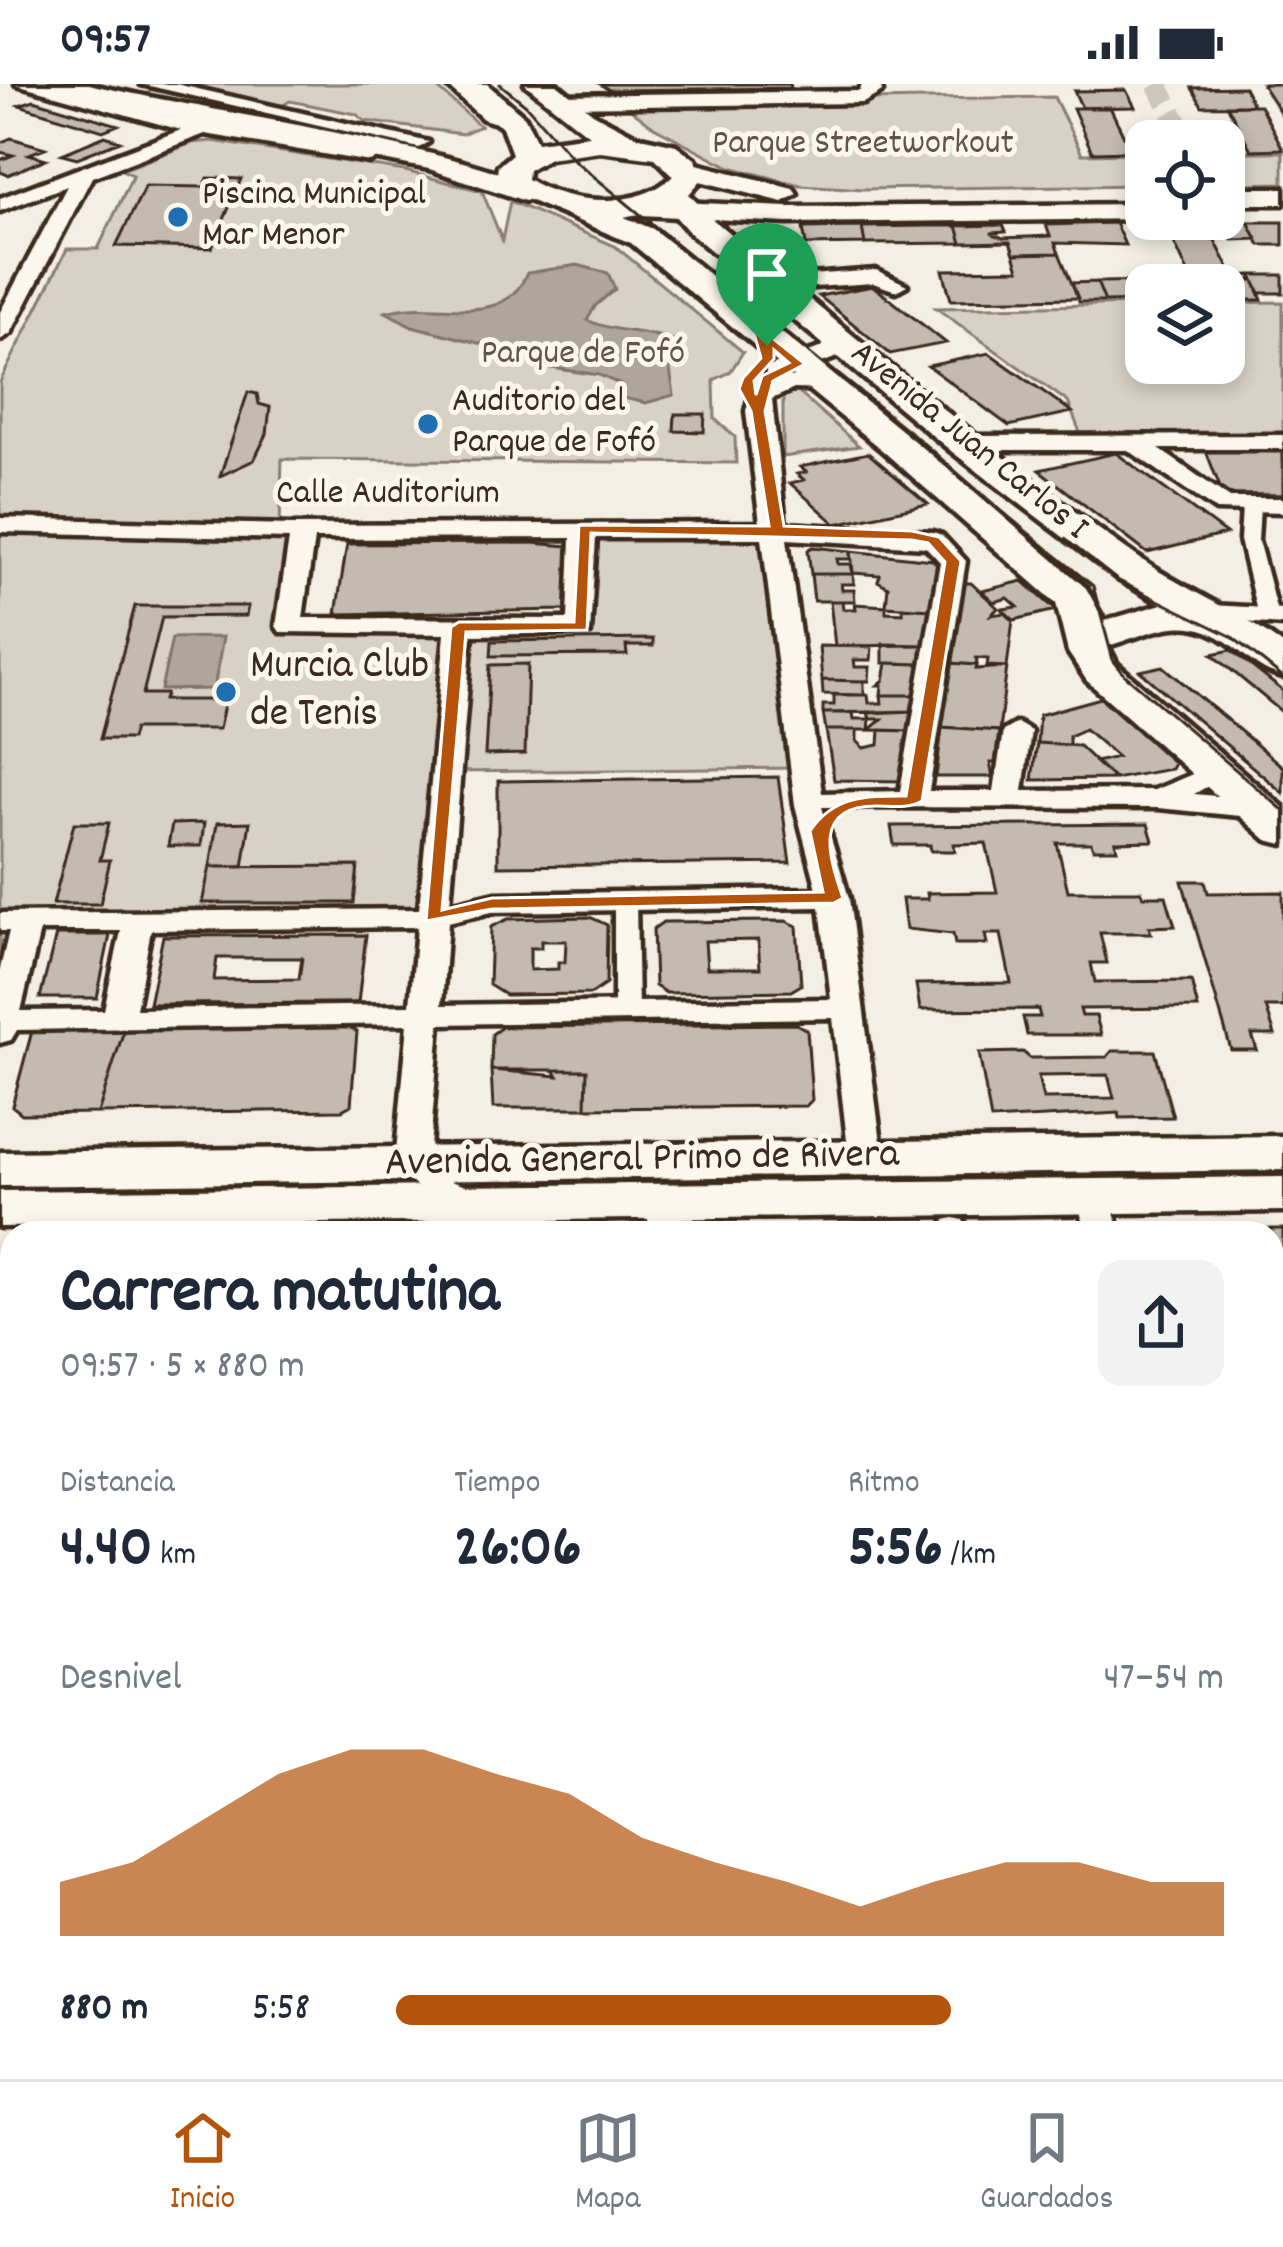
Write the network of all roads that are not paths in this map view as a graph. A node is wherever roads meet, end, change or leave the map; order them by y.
1 (25, 84) edge
2 (60, 84) edge
3 (116, 84) edge
4 (454, 84) edge
5 (470, 84) edge
6 (869, 90) edge
7 (549, 93) edge
8 (163, 105) edge
9 (219, 120) junction
10 (515, 123) junction
11 (630, 144) junction
12 (425, 152) junction
13 (527, 154) junction
14 (84, 173) junction
15 (33, 192) junction
16 (684, 192) junction
17 (525, 194) junction
18 (1245, 196) edge
19 (1283, 196) edge
20 (1125, 197) edge
21 (68, 200) junction
22 (0, 206) edge
23 (573, 206) junction
24 (1125, 210) edge
25 (1283, 210) edge
26 (1245, 211) edge
27 (769, 215) junction
28 (726, 247) junction
29 (771, 284) junction
30 (896, 285) dead end
31 (3, 321) edge
32 (761, 333) junction
33 (838, 337) junction
34 (811, 374) junction
35 (760, 403) junction
36 (1134, 442) junction
37 (1283, 442) edge
38 (964, 443) junction
39 (1251, 506) junction
40 (1283, 506) edge
41 (0, 525) edge
42 (584, 529) junction
43 (777, 530) junction
44 (303, 532) junction
45 (1211, 613) junction
46 (1275, 616) edge
47 (459, 627) junction
48 (1085, 640) junction
49 (1283, 664) edge
50 (1017, 731) dead end
51 (1216, 773) junction
52 (1157, 799) junction
53 (1006, 800) junction
54 (914, 801) junction
55 (824, 803) junction
56 (1272, 819) edge
57 (834, 898) junction
58 (625, 900) junction
59 (433, 917) junction
60 (138, 921) junction
61 (13, 922) edge
62 (848, 1008) junction
63 (626, 1012) junction
64 (424, 1015) junction
65 (118, 1019) junction
66 (1, 1025) edge
67 (1283, 1153) edge
68 (866, 1158) junction
69 (412, 1163) junction
70 (0, 1168) edge
71 (1283, 1193) edge
72 (0, 1209) edge
73 (1099, 1214) edge
74 (665, 1217) edge
75 (130, 1220) edge
76 (249, 1221) edge
77 (483, 1221) edge
78 (546, 1221) edge

1 - 8 street
2 - 8 main road
3 - 8 main road
4 - 10 street
5 - 10 main road
6 - 7 street
7 - 11 main road
8 - 9 main road
8 - 9 street
8 - 12 street
8 - 14 street
9 - 12 main road
10 - 13 main road
11 - 13 main road
11 - 16 main road, Avenida Juan Carlos I
12 - 13 main road
12 - 17 main road
13 - 17 main road
14 - 15 street
14 - 21 street
15 - 21 street
15 - 22 street
16 - 20 main road
16 - 23 main road
16 - 27 main road
16 - 28 main road, Avenida Juan Carlos I
17 - 23 main road
18 - 19 main road
21 - 31 street
23 - 32 main road, Avenida Juan Carlos I
24 - 27 main road
25 - 26 main road
27 - 28 main road
28 - 29 main road, Avenida Juan Carlos I
29 - 30 street
29 - 33 main road, Avenida Juan Carlos I
32 - 34 main road, Avenida Juan Carlos I
32 - 35 street
33 - 34 street
33 - 38 main road, Avenida Juan Carlos I
34 - 35 street
34 - 35 street
34 - 48 main road, Avenida Juan Carlos I
35 - 43 street
36 - 37 street
36 - 38 street
36 - 39 street
38 - 45 main road, Avenida Juan Carlos I
39 - 40 street
39 - 46 street
41 - 44 street, Calle Auditorium
42 - 43 street, Calle Auditorium
42 - 44 street, Calle Auditorium
42 - 47 street
43 - 54 street, Calle Auditorium
43 - 55 street
44 - 47 street
45 - 46 street
45 - 48 main road
45 - 49 main road, Avenida Juan Carlos I
47 - 59 street
48 - 51 main road, Avenida Juan Carlos I
50 - 53 street
51 - 52 street
51 - 56 main road, Avenida Juan Carlos I
52 - 53 street
52 - 56 street
53 - 54 street
54 - 55 street
55 - 57 street
57 - 58 street
57 - 62 street
58 - 59 street
58 - 63 street
59 - 60 street
59 - 64 street
60 - 61 street
60 - 65 street
61 - 66 street
62 - 63 street
62 - 68 street
63 - 64 street
64 - 65 street
64 - 69 street
65 - 66 street
67 - 68 main road, Avenida General Primo de Rivera
68 - 69 main road, Avenida General Primo de Rivera
69 - 70 main road, Avenida General Primo de Rivera
69 - 77 street
71 - 73 main road, Avenida General Primo de Rivera
72 - 75 main road, Avenida General Primo de Rivera
73 - 74 main road, Avenida General Primo de Rivera
74 - 78 main road, Avenida General Primo de Rivera
75 - 76 main road, Avenida General Primo de Rivera

